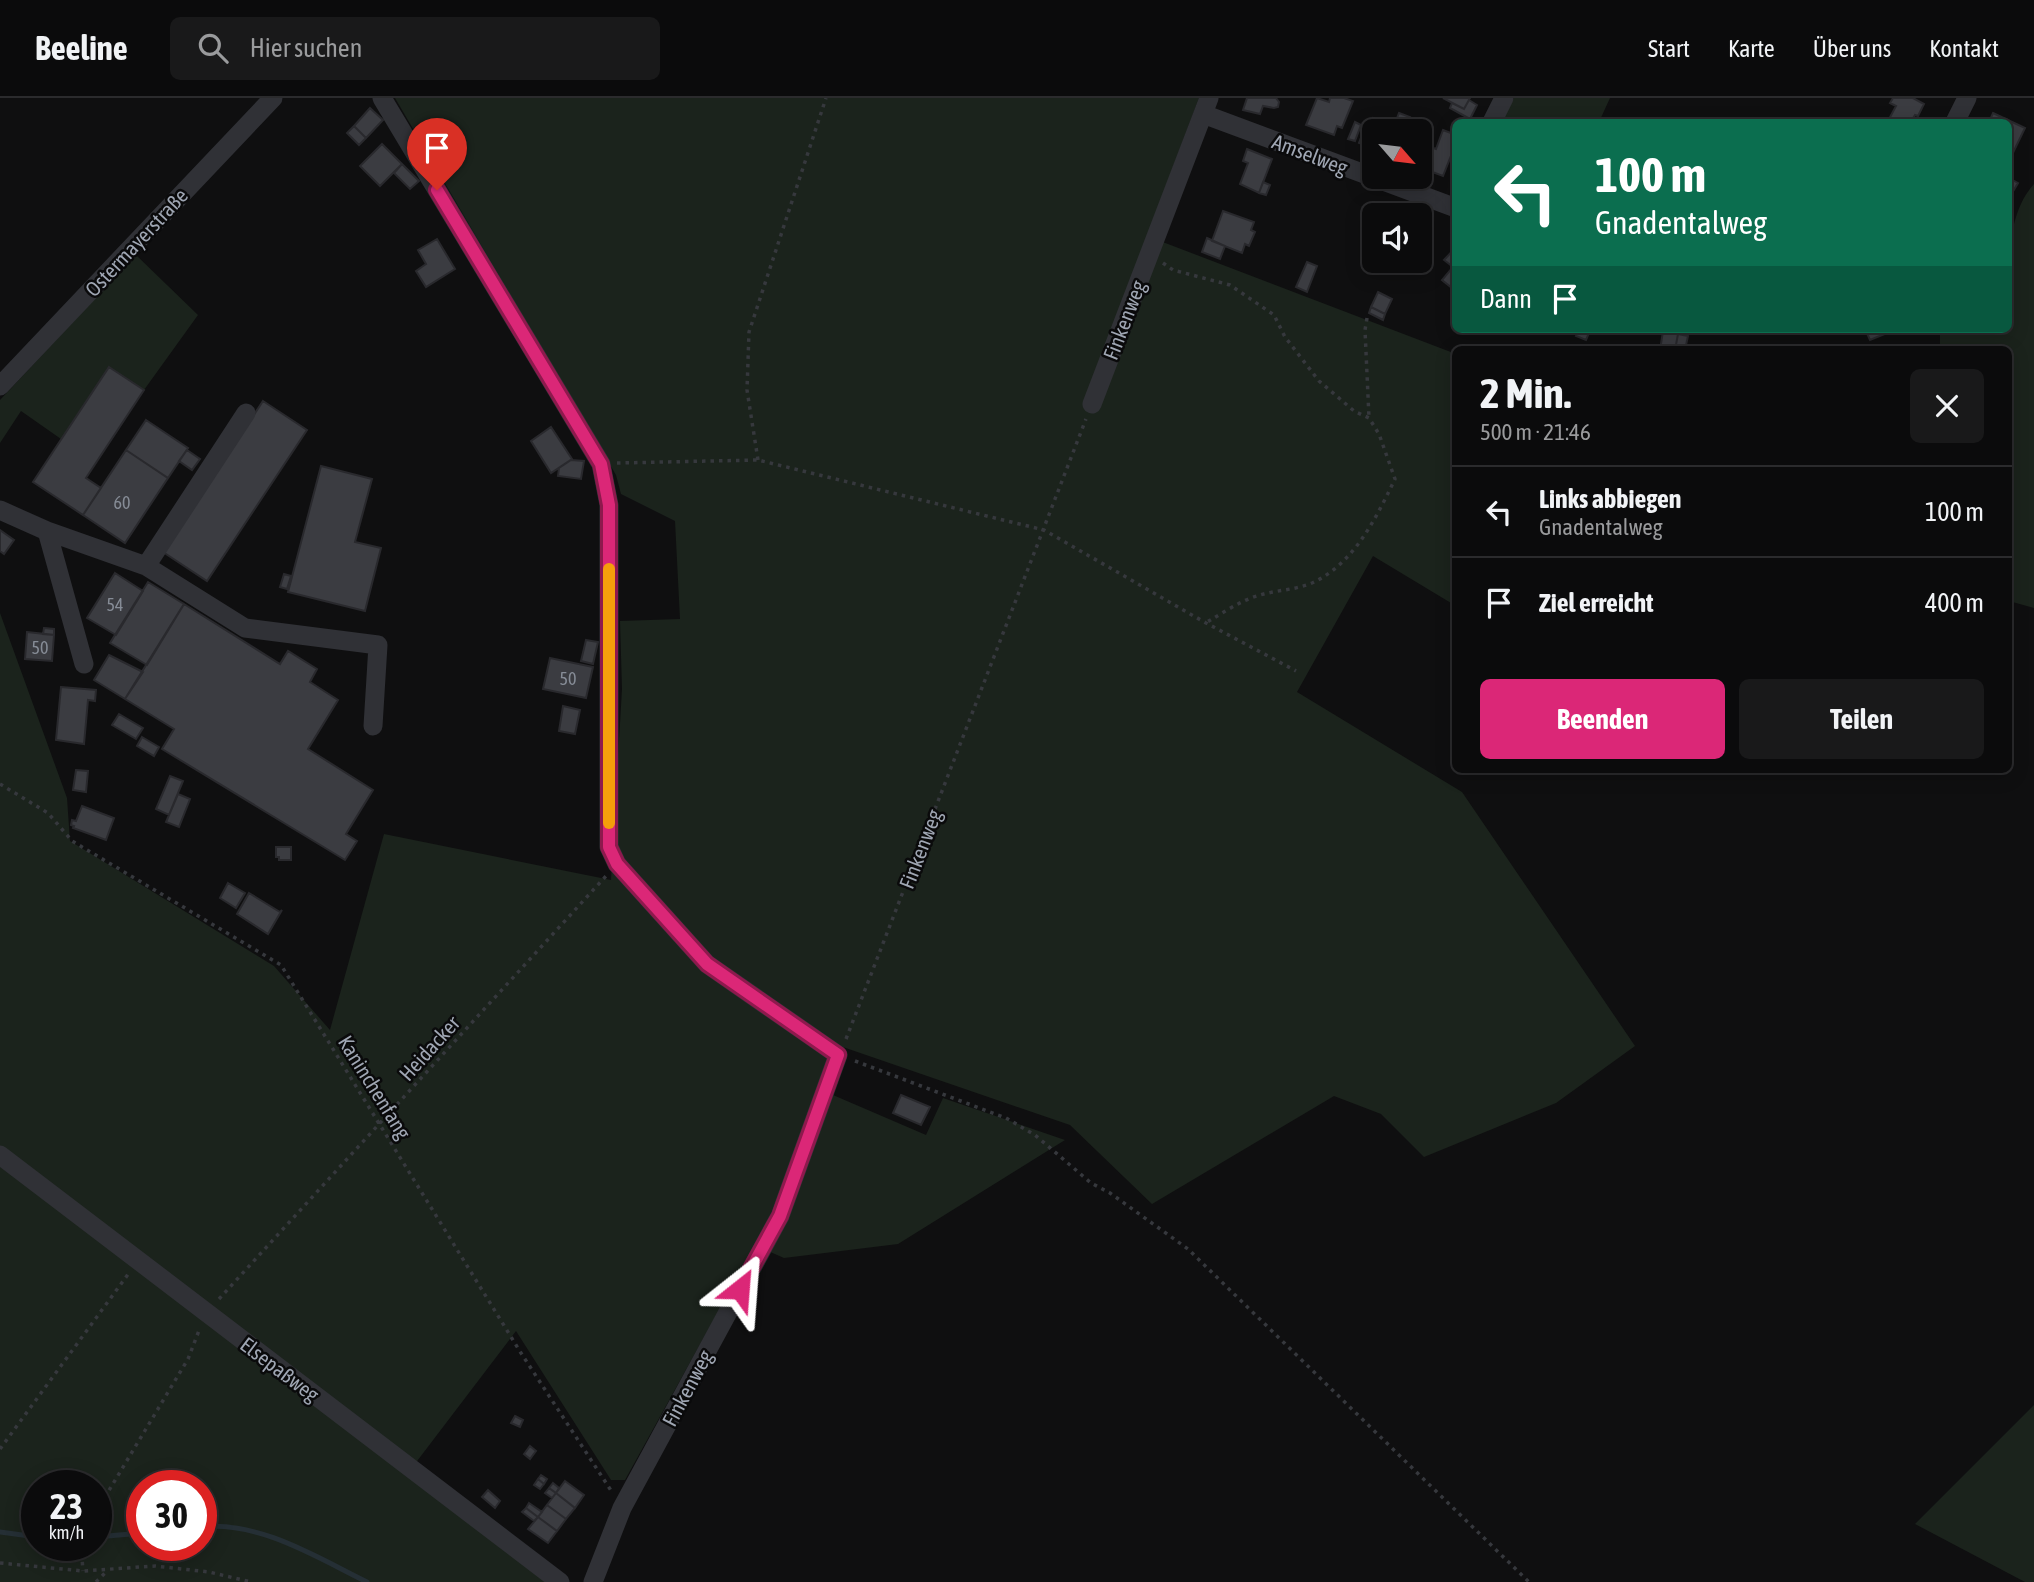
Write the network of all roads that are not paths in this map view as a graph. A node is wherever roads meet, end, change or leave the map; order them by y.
1 (273, 98) edge
2 (382, 98) edge
3 (1504, 98) edge
4 (1967, 98) edge
5 (1206, 106) edge
6 (1494, 119) edge
7 (1956, 119) edge
8 (1452, 201) edge
9 (0, 386) edge
10 (1092, 404) road end
11 (246, 413) dead end
12 (0, 510) edge
13 (47, 531) junction
14 (146, 566) junction
15 (84, 664) dead end
16 (373, 726) dead end
17 (0, 1156) edge
18 (561, 1582) edge
19 (593, 1582) edge

1 - 9 street, Ostermayerstraße
2 - 19 street, Finkenweg
3 - 6 street
4 - 7 street
5 - 8 street, Amselweg
5 - 10 street, Finkenweg
11 - 14 street
12 - 13 street
13 - 14 street
13 - 15 street
14 - 16 street
17 - 18 street, Elsepaßweg

